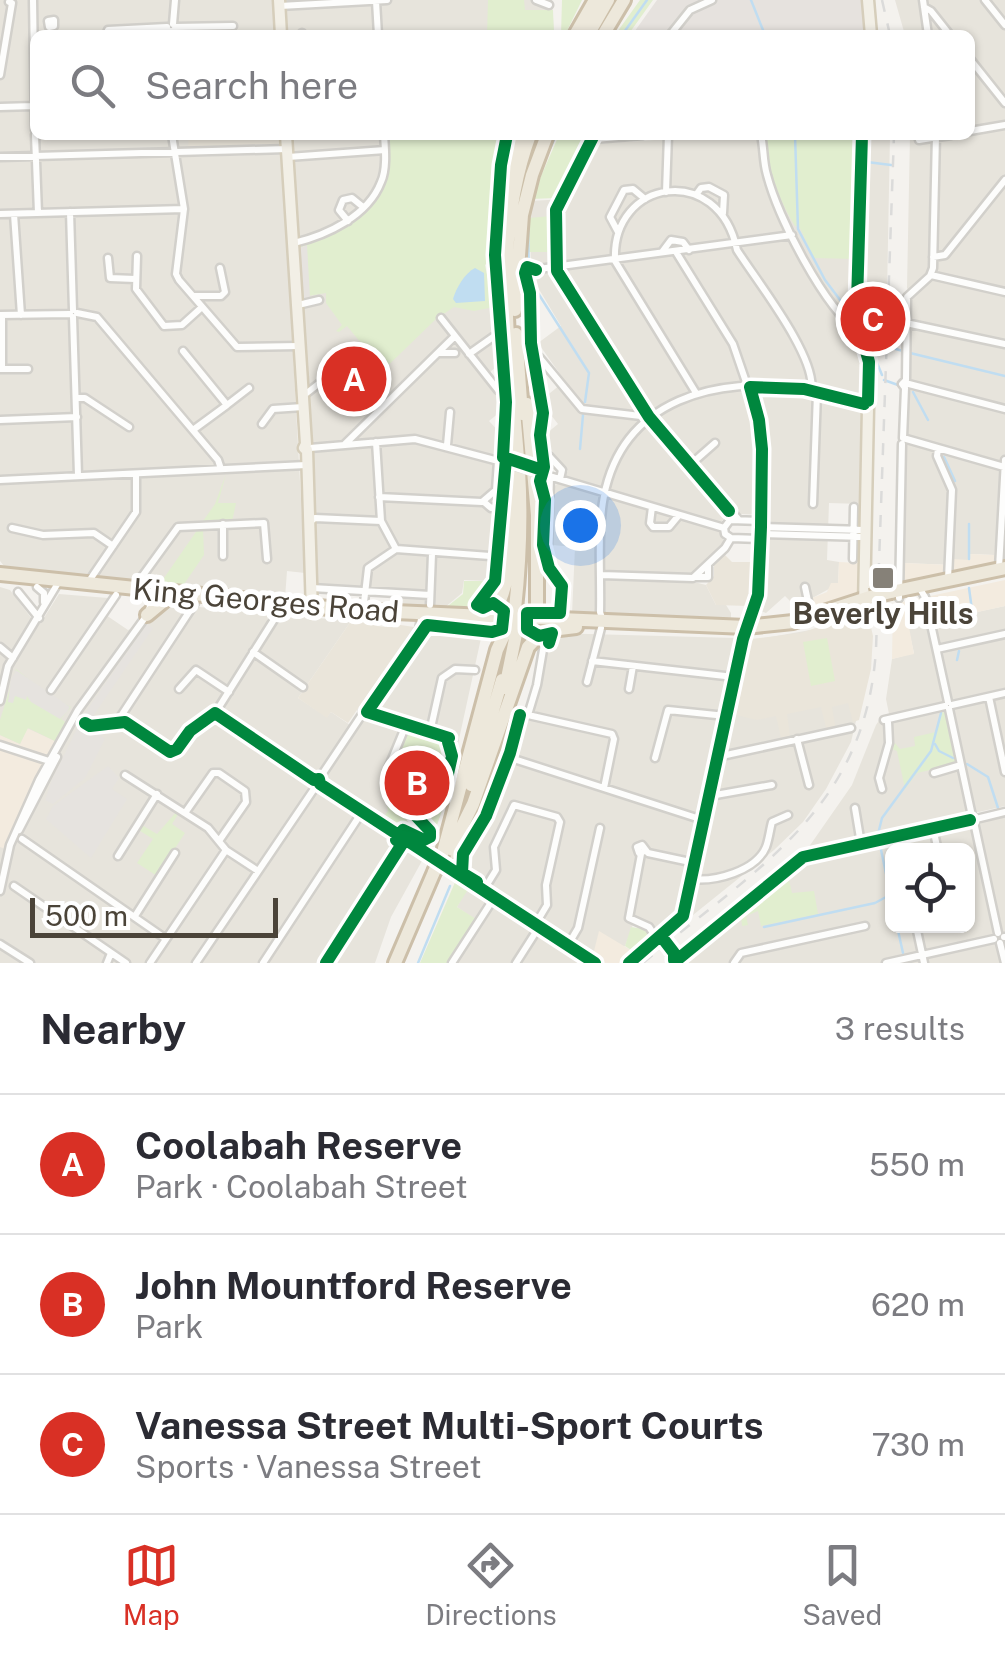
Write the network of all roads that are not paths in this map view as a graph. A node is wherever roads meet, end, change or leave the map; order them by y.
1 (33, 0) edge
2 (175, 0) edge
3 (376, 0) edge
4 (387, 0) edge
5 (536, 0) edge
6 (586, 0) edge
7 (594, 0) edge
8 (606, 0) edge
9 (616, 0) edge
10 (624, 0) edge
11 (712, 0) edge
12 (868, 0) edge
13 (985, 0) edge
14 (10, 2) edge
15 (279, 3) edge
16 (548, 5) dead end
17 (926, 10) edge
18 (48, 23) dead end
19 (34, 24) junction
20 (1005, 25) edge
21 (233, 26) dead end
22 (171, 29) edge
23 (34, 30) edge
24 (108, 30) edge
25 (281, 30) edge
26 (378, 30) edge
27 (571, 30) edge
28 (578, 30) edge
29 (595, 30) edge
30 (596, 30) edge
31 (597, 30) edge
32 (674, 30) edge
33 (871, 30) edge
34 (945, 30) edge
35 (975, 65) edge
36 (0, 75) edge
37 (1005, 103) edge
38 (30, 106) edge
39 (0, 107) edge
40 (1005, 124) edge
41 (975, 130) edge
42 (35, 140) edge
43 (173, 140) edge
44 (286, 140) edge
45 (384, 140) edge
46 (531, 140) edge
47 (532, 140) edge
48 (592, 140) edge
49 (668, 140) edge
50 (762, 140) edge
51 (862, 140) edge
52 (936, 140) edge
53 (385, 150) junction
54 (175, 153) junction
55 (287, 153) junction
56 (0, 156) edge
57 (36, 156) junction
58 (1005, 180) edge
59 (666, 192) junction
60 (696, 195) junction
61 (646, 199) junction
62 (363, 207) junction
63 (184, 209) junction
64 (70, 212) junction
65 (38, 213) junction
66 (0, 214) edge
67 (14, 214) junction
68 (722, 214) junction
69 (348, 221) junction
70 (618, 232) junction
71 (792, 235) junction
72 (293, 243) junction
73 (736, 244) junction
74 (690, 250) junction
75 (676, 252) junction
76 (661, 254) junction
77 (137, 256) dead end
78 (933, 257) junction
79 (108, 258) dead end
80 (615, 261) junction
81 (220, 268) dead end
82 (557, 269) junction
83 (531, 270) dead end
84 (931, 274) junction
85 (136, 279) junction
86 (1005, 292) edge
87 (192, 296) junction
88 (320, 300) dead end
89 (296, 305) junction
90 (202, 308) junction
91 (73, 313) junction
92 (20, 314) junction
93 (1, 315) edge
94 (441, 318) dead end
95 (906, 323) junction
96 (859, 327) junction
97 (455, 336) junction
98 (492, 336) dead end
99 (1005, 344) edge
100 (299, 346) junction
101 (183, 351) dead end
102 (359, 352) dead end
103 (439, 352) junction
104 (456, 353) dead end
105 (470, 354) junction
106 (539, 357) dead end
107 (1, 369) edge
108 (28, 369) dead end
109 (510, 384) junction
110 (907, 384) junction
111 (750, 387) junction
112 (249, 388) dead end
113 (696, 392) junction
114 (814, 392) junction
115 (76, 398) junction
116 (302, 402) junction
117 (866, 404) junction
118 (226, 405) junction
119 (1005, 408) edge
120 (450, 412) dead end
121 (76, 417) junction
122 (649, 417) junction
123 (0, 420) edge
124 (262, 424) dead end
125 (130, 428) dead end
126 (359, 429) junction
127 (193, 430) junction
128 (904, 441) junction
129 (376, 442) junction
130 (715, 442) dead end
131 (361, 443) junction
132 (344, 445) junction
133 (448, 446) junction
134 (308, 447) junction
135 (938, 449) junction
136 (549, 456) dead end
137 (502, 462) junction
138 (1004, 464) edge
139 (306, 465) junction
140 (690, 465) junction
141 (221, 469) junction
142 (136, 475) junction
143 (561, 475) junction
144 (78, 476) junction
145 (550, 476) junction
146 (0, 480) edge
147 (496, 491) junction
148 (605, 493) junction
149 (379, 497) junction
150 (484, 502) junction
151 (813, 504) dead end
152 (652, 507) junction
153 (854, 507) dead end
154 (679, 515) junction
155 (733, 517) junction
156 (312, 520) junction
157 (381, 521) junction
158 (223, 524) junction
159 (12, 528) dead end
160 (724, 528) junction
161 (760, 530) junction
162 (859, 534) junction
163 (731, 538) junction
164 (548, 544) dead end
165 (113, 546) junction
166 (396, 549) junction
167 (432, 554) junction
168 (223, 556) dead end
169 (490, 556) dead end
170 (267, 559) dead end
171 (853, 559) dead end
172 (1003, 571) edge
173 (1, 575) edge
174 (601, 576) junction
175 (536, 580) junction
176 (948, 580) junction
177 (86, 585) junction
178 (56, 586) junction
179 (38, 587) junction
180 (805, 587) dead end
181 (18, 588) junction
182 (311, 588) junction
183 (132, 590) junction
184 (503, 590) junction
185 (365, 592) junction
186 (924, 593) junction
187 (897, 594) junction
188 (116, 595) junction
189 (430, 595) junction
190 (155, 596) junction
191 (867, 601) junction
192 (195, 602) junction
193 (295, 605) junction
194 (43, 608) junction
195 (312, 610) junction
196 (363, 611) junction
197 (275, 613) junction
198 (427, 614) junction
199 (812, 616) junction
200 (145, 617) joint
201 (38, 618) junction
202 (546, 618) junction
203 (515, 621) junction
204 (483, 624) junction
205 (594, 625) junction
206 (745, 631) junction
207 (1005, 634) edge
208 (544, 644) dead end
209 (0, 646) edge
210 (937, 649) junction
211 (253, 652) junction
212 (525, 653) junction
213 (12, 658) junction
214 (592, 661) junction
215 (633, 666) junction
216 (475, 670) dead end
217 (734, 677) junction
218 (587, 682) dead end
219 (304, 687) dead end
220 (486, 688) junction
221 (179, 689) dead end
222 (628, 689) dead end
223 (51, 690) dead end
224 (228, 692) junction
225 (1005, 693) edge
226 (989, 697) junction
227 (0, 700) edge
228 (949, 706) junction
229 (363, 711) junction
230 (215, 713) junction
231 (726, 716) junction
232 (406, 724) junction
233 (850, 728) dead end
234 (430, 732) junction
235 (453, 739) dead end
236 (797, 740) junction
237 (0, 745) edge
238 (718, 757) junction
239 (30, 758) junction
240 (655, 758) dead end
241 (514, 760) dead end
242 (50, 762) junction
243 (962, 765) junction
244 (388, 772) dead end
245 (1005, 772) edge
246 (934, 773) dead end
247 (125, 775) dead end
248 (42, 782) junction
249 (317, 782) junction
250 (772, 785) dead end
251 (809, 785) dead end
252 (604, 788) junction
253 (882, 789) dead end
254 (157, 794) junction
255 (709, 796) junction
256 (855, 808) dead end
257 (362, 812) junction
258 (1005, 812) edge
259 (185, 813) junction
260 (788, 815) dead end
261 (973, 819) junction
262 (704, 821) junction
263 (600, 828) dead end
264 (934, 828) junction
265 (900, 836) junction
266 (22, 839) dead end
267 (405, 840) junction
268 (219, 841) junction
269 (902, 843) edge
270 (937, 843) edge
271 (861, 844) junction
272 (226, 850) junction
273 (175, 852) dead end
274 (118, 856) dead end
275 (695, 863) junction
276 (441, 864) junction
277 (258, 872) junction
278 (692, 879) junction
279 (14, 886) dead end
280 (0, 891) edge
281 (484, 891) junction
282 (494, 898) junction
283 (134, 916) junction
284 (537, 926) junction
285 (864, 926) dead end
286 (917, 933) edge
287 (657, 936) junction
288 (1000, 938) edge
289 (166, 939) junction
290 (0, 944) edge
291 (568, 945) junction
292 (111, 952) junction
293 (923, 959) edge
294 (674, 962) edge
295 (30, 963) edge
296 (108, 963) edge
297 (126, 963) edge
298 (150, 963) edge
299 (196, 963) edge
300 (263, 963) edge
301 (326, 963) edge
302 (399, 963) edge
303 (452, 963) edge
304 (516, 963) edge
305 (595, 963) edge
306 (629, 963) edge
307 (734, 963) edge
308 (886, 963) edge
309 (1004, 963) edge

1 - 19 street
2 - 22 street
3 - 4 street
3 - 15 street
3 - 26 street
5 - 16 street
6 - 27 highway
7 - 28 highway
8 - 29 highway
9 - 30 highway
10 - 31 highway
11 - 32 street
12 - 33 main road
13 - 20 street
14 - 36 street
15 - 25 main road
17 - 34 street
18 - 19 street
19 - 23 street
21 - 22 street
22 - 24 street
35 - 37 street
38 - 39 street
40 - 41 street
42 - 57 street
43 - 54 street
44 - 55 main road
45 - 53 street
46 - 109 highway
47 - 109 highway
48 - 82 street
49 - 59 street
50 - 71 street
51 - 96 main road
52 - 78 street
53 - 55 street
53 - 62 street
54 - 55 street
54 - 57 street
54 - 63 street
55 - 72 main road
56 - 57 street
57 - 65 street
58 - 78 street
59 - 60 street
59 - 61 street
60 - 68 street
60 - 68 street
61 - 70 street
61 - 70 street
62 - 69 street
62 - 69 street
63 - 64 street
63 - 87 street
64 - 65 street
64 - 91 street
65 - 67 street
66 - 67 street
67 - 92 street
68 - 73 street
69 - 72 street
70 - 80 street
71 - 73 street
71 - 96 street
72 - 89 main road
73 - 74 street
73 - 114 street
74 - 75 street
74 - 76 street
75 - 76 street
75 - 111 street
76 - 80 street
77 - 85 street
78 - 84 street
79 - 85 street
80 - 82 street
80 - 113 street
81 - 87 street
82 - 83 street
82 - 122 street
84 - 86 street
84 - 95 street
85 - 90 street
87 - 90 street
88 - 89 street
89 - 100 main road
90 - 100 street
91 - 92 street
91 - 115 street
91 - 127 street
92 - 93 street
93 - 107 street
94 - 97 street
95 - 99 street
95 - 110 street
96 - 117 main road
97 - 103 street
97 - 105 street
98 - 105 street
100 - 116 main road
101 - 118 street
102 - 116 street
103 - 104 street
103 - 126 street
105 - 109 street
106 - 122 street
107 - 108 street
109 - 175 highway
109 - 184 highway
109 - 203 highway
110 - 119 street
110 - 128 street
111 - 113 street
111 - 114 street
111 - 161 street
112 - 118 street
113 - 122 street
114 - 117 street
114 - 151 street
115 - 121 street
115 - 125 street
116 - 124 street
116 - 134 main road
117 - 162 main road
118 - 127 street
120 - 133 street
121 - 123 street
121 - 144 street
122 - 140 street
122 - 148 street
126 - 131 street
126 - 132 street
127 - 141 street
128 - 135 street
128 - 187 street
129 - 131 street
129 - 133 street
129 - 149 street
130 - 140 street
131 - 132 street
132 - 134 street
133 - 137 street
134 - 139 main road
135 - 138 street
135 - 176 street
136 - 143 street
137 - 145 street, bridge
137 - 147 street
138 - 172 street
139 - 141 street
139 - 156 main road
140 - 155 street
141 - 142 street
142 - 144 street
142 - 165 street
143 - 145 street
143 - 148 street
144 - 146 street
145 - 164 street
147 - 150 street
147 - 150 street
148 - 152 street
148 - 174 street
149 - 150 street
149 - 157 street
152 - 154 street
152 - 154 street
153 - 162 street
154 - 160 street
155 - 160 street
155 - 161 street
156 - 157 street
156 - 182 main road
157 - 166 street
158 - 168 street
158 - 170 street
158 - 183 street
159 - 165 street
160 - 163 street
161 - 162 street
161 - 163 street
161 - 206 street
162 - 171 street
162 - 191 main road
163 - 174 street
165 - 177 street
166 - 167 street
166 - 185 street
167 - 169 street
167 - 189 street
172 - 176 highway, King Georges Road
172 - 186 highway, King Georges Road
173 - 178 highway, King Georges Road
173 - 181 highway, King Georges Road
174 - 205 street
175 - 202 highway
175 - 203 highway
176 - 187 highway, King Georges Road
177 - 178 highway, King Georges Road
177 - 183 highway, King Georges Road
178 - 179 highway, King Georges Road
178 - 188 highway, King Georges Road
178 - 194 street
179 - 181 highway, King Georges Road
179 - 194 street
180 - 199 street
181 - 201 street
182 - 185 street
182 - 193 main road
182 - 195 main road
183 - 190 highway, King Georges Road
184 - 198 highway
184 - 203 highway
185 - 189 street
185 - 196 street
186 - 187 highway, King Georges Road
186 - 210 street
187 - 191 highway, King Georges Road, bridge
188 - 190 highway, King Georges Road
188 - 223 street
189 - 198 street
190 - 192 highway, King Georges Road
190 - 193 highway, King Georges Road
190 - 200 highway
191 - 199 highway, King Georges Road
191 - 206 highway, King Georges Road
192 - 197 highway, King Georges Road
192 - 230 street
193 - 195 highway, King Georges Road
194 - 201 street
195 - 196 highway, King Georges Road
195 - 197 highway, King Georges Road
195 - 198 highway, King Georges Road
196 - 198 highway, King Georges Road
197 - 211 street
198 - 203 highway, King Georges Road
198 - 204 highway, King Georges Road
198 - 229 street
199 - 206 highway, King Georges Road
200 - 242 street
201 - 213 street
202 - 203 highway, King Georges Road
202 - 205 highway, King Georges Road
203 - 204 highway, King Georges Road
203 - 205 highway, King Georges Road
203 - 212 highway
203 - 220 highway
203 - 276 highway
204 - 220 highway
205 - 206 highway, King Georges Road
205 - 212 highway
205 - 214 street
206 - 217 main road
207 - 210 street
208 - 252 street
209 - 213 street
210 - 228 street
211 - 219 street
211 - 224 street
212 - 276 highway
213 - 227 street
214 - 215 street
214 - 218 street
215 - 217 street
215 - 222 street
216 - 234 street
217 - 231 main road
220 - 276 highway
221 - 224 street
224 - 230 street
225 - 226 street
226 - 228 street
226 - 245 street
228 - 243 street
228 - 253 street
229 - 232 street
229 - 249 street
230 - 249 street
231 - 238 main road
231 - 240 street
232 - 234 street
232 - 244 street
233 - 236 street
234 - 235 street
236 - 238 street
236 - 251 street
237 - 239 street
238 - 255 main road
239 - 242 street
239 - 248 street
241 - 252 street
242 - 248 street
243 - 246 street
243 - 261 street
247 - 254 street
248 - 280 street
249 - 257 street
249 - 277 street
250 - 255 street
252 - 262 street
254 - 259 street
254 - 274 street
255 - 262 main road
256 - 271 street
257 - 267 street
257 - 300 street
258 - 261 street
259 - 268 street
259 - 268 street
260 - 278 street
261 - 264 street
261 - 288 street
262 - 275 main road
263 - 291 street
264 - 265 street
264 - 270 street
265 - 269 street
265 - 271 street
266 - 283 street
267 - 276 street
267 - 301 street
268 - 272 street
271 - 294 street
272 - 277 street
272 - 289 street
273 - 283 street
275 - 278 main road
275 - 287 street
276 - 281 street
276 - 302 highway
277 - 299 street
278 - 287 main road
279 - 292 street
281 - 282 street
281 - 284 street
282 - 284 street
282 - 303 street
283 - 289 street
284 - 291 street
284 - 304 street
285 - 307 street
286 - 293 street
287 - 294 street
287 - 306 main road
288 - 293 street
288 - 309 street
289 - 298 street
290 - 295 street
291 - 305 street
292 - 296 street
292 - 297 street
293 - 308 street

